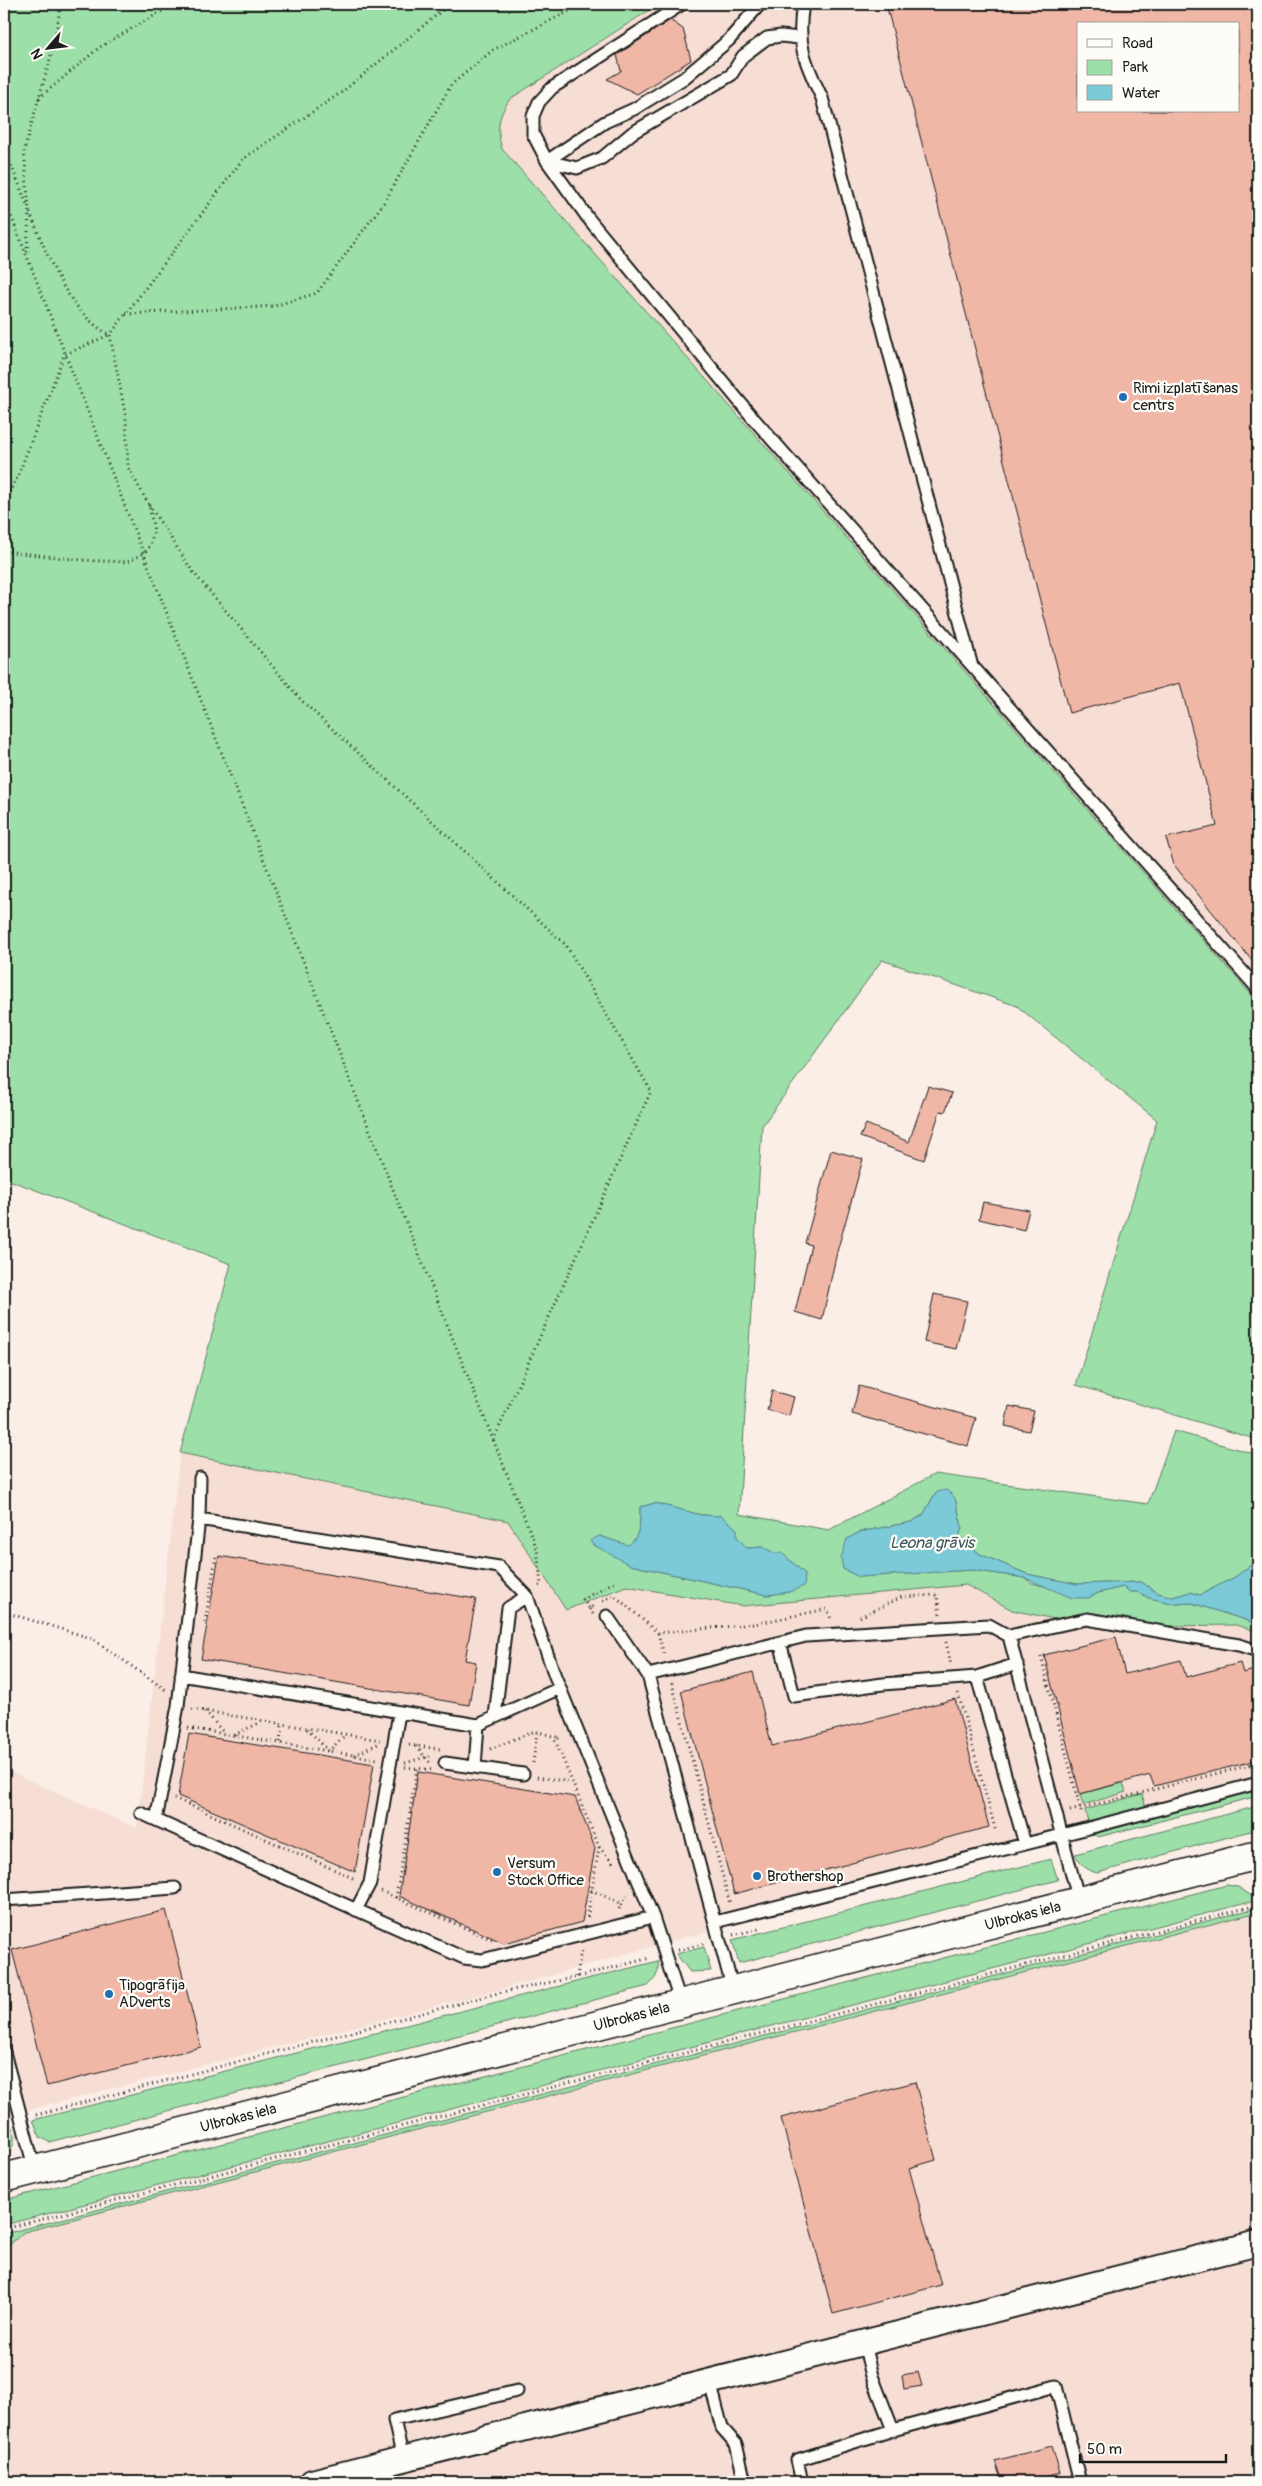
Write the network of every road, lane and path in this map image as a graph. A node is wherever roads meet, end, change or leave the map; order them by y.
1 (61, 4) edge
2 (169, 4) edge
3 (450, 4) edge
4 (583, 4) edge
5 (682, 4) edge
6 (760, 4) edge
7 (803, 4) edge
8 (799, 38) junction
9 (39, 98) junction
10 (4, 148) edge
11 (547, 161) junction
12 (4, 198) edge
13 (29, 210) junction
14 (27, 255) junction
15 (126, 314) junction
16 (110, 335) junction
17 (64, 355) junction
18 (4, 501) edge
19 (149, 505) junction
20 (4, 551) edge
21 (144, 553) junction
22 (972, 667) junction
23 (1258, 988) edge
24 (493, 1442) junction
25 (200, 1478) dead end
26 (199, 1519) junction
27 (216, 1556) dead end
28 (614, 1582) dead end
29 (527, 1596) junction
30 (589, 1608) junction
31 (4, 1612) edge
32 (607, 1616) joint
33 (854, 1619) dead end
34 (840, 1623) dead end
35 (942, 1628) junction
36 (203, 1631) dead end
37 (658, 1633) junction
38 (1009, 1636) junction
39 (780, 1642) junction
40 (1258, 1651) edge
41 (1041, 1656) dead end
42 (1017, 1664) junction
43 (668, 1670) junction
44 (648, 1675) junction
45 (181, 1676) junction
46 (977, 1676) junction
47 (195, 1678) junction
48 (954, 1678) junction
49 (560, 1688) junction
50 (178, 1702) junction
51 (190, 1708) junction
52 (205, 1711) junction
53 (399, 1713) junction
54 (496, 1716) junction
55 (263, 1721) junction
56 (282, 1724) junction
57 (478, 1725) junction
58 (186, 1728) junction
59 (306, 1728) junction
60 (578, 1731) junction
61 (537, 1732) junction
62 (223, 1733) junction
63 (234, 1735) junction
64 (346, 1735) junction
65 (185, 1737) dead end
66 (560, 1738) junction
67 (382, 1741) junction
68 (280, 1742) junction
69 (394, 1743) junction
70 (477, 1746) junction
71 (441, 1749) junction
72 (449, 1750) dead end
73 (329, 1751) junction
74 (353, 1755) junction
75 (397, 1762) junction
76 (1258, 1763) edge
77 (441, 1766) joint
78 (475, 1767) junction
79 (417, 1768) junction
80 (527, 1775) junction
81 (571, 1782) junction
82 (1258, 1783) edge
83 (176, 1790) dead end
84 (1081, 1808) junction
85 (141, 1813) dead end
86 (1056, 1815) junction
87 (156, 1820) junction
88 (1020, 1825) junction
89 (1085, 1829) junction
90 (996, 1832) junction
91 (1062, 1835) junction
92 (1025, 1844) junction
93 (599, 1847) junction
94 (994, 1851) junction
95 (1258, 1855) edge
96 (618, 1869) dead end
97 (369, 1885) junction
98 (175, 1888) dead end
99 (628, 1888) dead end
100 (591, 1890) junction
101 (396, 1898) junction
102 (4, 1900) edge
103 (1079, 1902) junction
104 (624, 1904) junction
105 (1258, 1905) edge
106 (356, 1910) junction
107 (616, 1912) dead end
108 (652, 1917) junction
109 (734, 1917) junction
110 (592, 1922) dead end
111 (715, 1922) junction
112 (766, 1927) dead end
113 (584, 1934) junction
114 (720, 1939) junction
115 (496, 1941) dead end
116 (666, 1953) junction
117 (577, 1977) junction
118 (733, 1990) junction
119 (681, 2004) junction
120 (4, 2052) edge
121 (21, 2119) junction
122 (35, 2171) junction
123 (4, 2178) edge
124 (4, 2229) edge
125 (1258, 2242) edge
126 (864, 2344) junction
127 (710, 2382) junction
128 (517, 2391) dead end
129 (893, 2430) junction
130 (403, 2460) junction
131 (312, 2482) edge
132 (745, 2482) edge
133 (802, 2482) edge
134 (1080, 2482) edge

1 - 9 path
2 - 9 path
3 - 15 path
4 - 15 path
5 - 11 lane
6 - 11 lane
7 - 8 lane
8 - 11 lane
8 - 22 lane
9 - 13 path
10 - 13 path
11 - 22 lane
12 - 14 path
13 - 14 path
13 - 16 path
14 - 17 path
15 - 16 path
16 - 17 path
16 - 19 path
17 - 18 path
17 - 21 path
19 - 21 path
19 - 24 path
20 - 21 path
21 - 24 path
22 - 23 lane
24 - 29 path
25 - 26 lane
26 - 29 lane
26 - 45 lane
27 - 36 path
28 - 30 path
29 - 49 lane
29 - 54 lane
30 - 32 path
30 - 37 path
31 - 50 path
32 - 44 lane
33 - 35 path
34 - 37 path
35 - 38 lane
35 - 39 lane
35 - 48 path
37 - 43 path
38 - 40 lane
38 - 42 lane
39 - 43 lane
39 - 48 lane
41 - 84 path
42 - 46 lane
42 - 86 lane
43 - 44 lane
43 - 109 path
44 - 111 lane
45 - 47 lane
45 - 50 lane
46 - 48 lane
46 - 88 lane
47 - 51 path
47 - 53 lane
48 - 90 path
49 - 54 lane
49 - 60 lane
50 - 51 path
50 - 87 lane
51 - 52 path
51 - 58 path
52 - 55 path
52 - 62 path
53 - 57 lane
53 - 69 lane
54 - 57 lane
55 - 56 path
55 - 63 path
56 - 59 path
56 - 68 path
57 - 70 lane
58 - 62 path
58 - 65 path
59 - 64 path
59 - 73 path
60 - 66 path
60 - 108 lane
61 - 66 path
61 - 70 path
61 - 80 path
62 - 63 path
63 - 68 path
64 - 67 path
64 - 73 path
66 - 81 path
67 - 69 path
67 - 74 path
68 - 73 path
69 - 71 path
69 - 75 lane
70 - 78 lane
71 - 72 path
71 - 75 path
73 - 74 path
74 - 75 path
75 - 79 path
75 - 97 lane
76 - 84 path
77 - 78 lane
77 - 79 path
78 - 80 lane
79 - 101 path
80 - 81 path
81 - 93 path
82 - 89 lane
83 - 97 path
84 - 86 path
84 - 89 path
85 - 87 lane
86 - 91 lane
87 - 106 lane
88 - 90 path
88 - 92 lane
89 - 91 lane
90 - 94 path
91 - 92 lane
91 - 103 lane
92 - 94 lane
93 - 96 path
93 - 100 path
94 - 109 lane
95 - 103 main road, Ulbrokas iela
97 - 101 path
97 - 106 lane
98 - 102 lane
99 - 104 path
100 - 104 path
100 - 110 path
101 - 115 path
103 - 118 main road, Ulbrokas iela
104 - 107 path
105 - 124 path
106 - 113 lane
108 - 113 lane
108 - 116 lane
109 - 111 lane
111 - 114 lane
112 - 114 path
113 - 117 path
114 - 116 path
114 - 118 lane
116 - 117 path
116 - 119 lane
117 - 121 path
118 - 119 main road, Ulbrokas iela
119 - 122 main road, Ulbrokas iela
120 - 121 lane
121 - 122 lane
122 - 123 main road, Ulbrokas iela
125 - 126 street
126 - 127 street
126 - 129 lane
127 - 130 street
127 - 132 lane
128 - 130 lane
129 - 133 lane
129 - 134 lane
130 - 131 street

